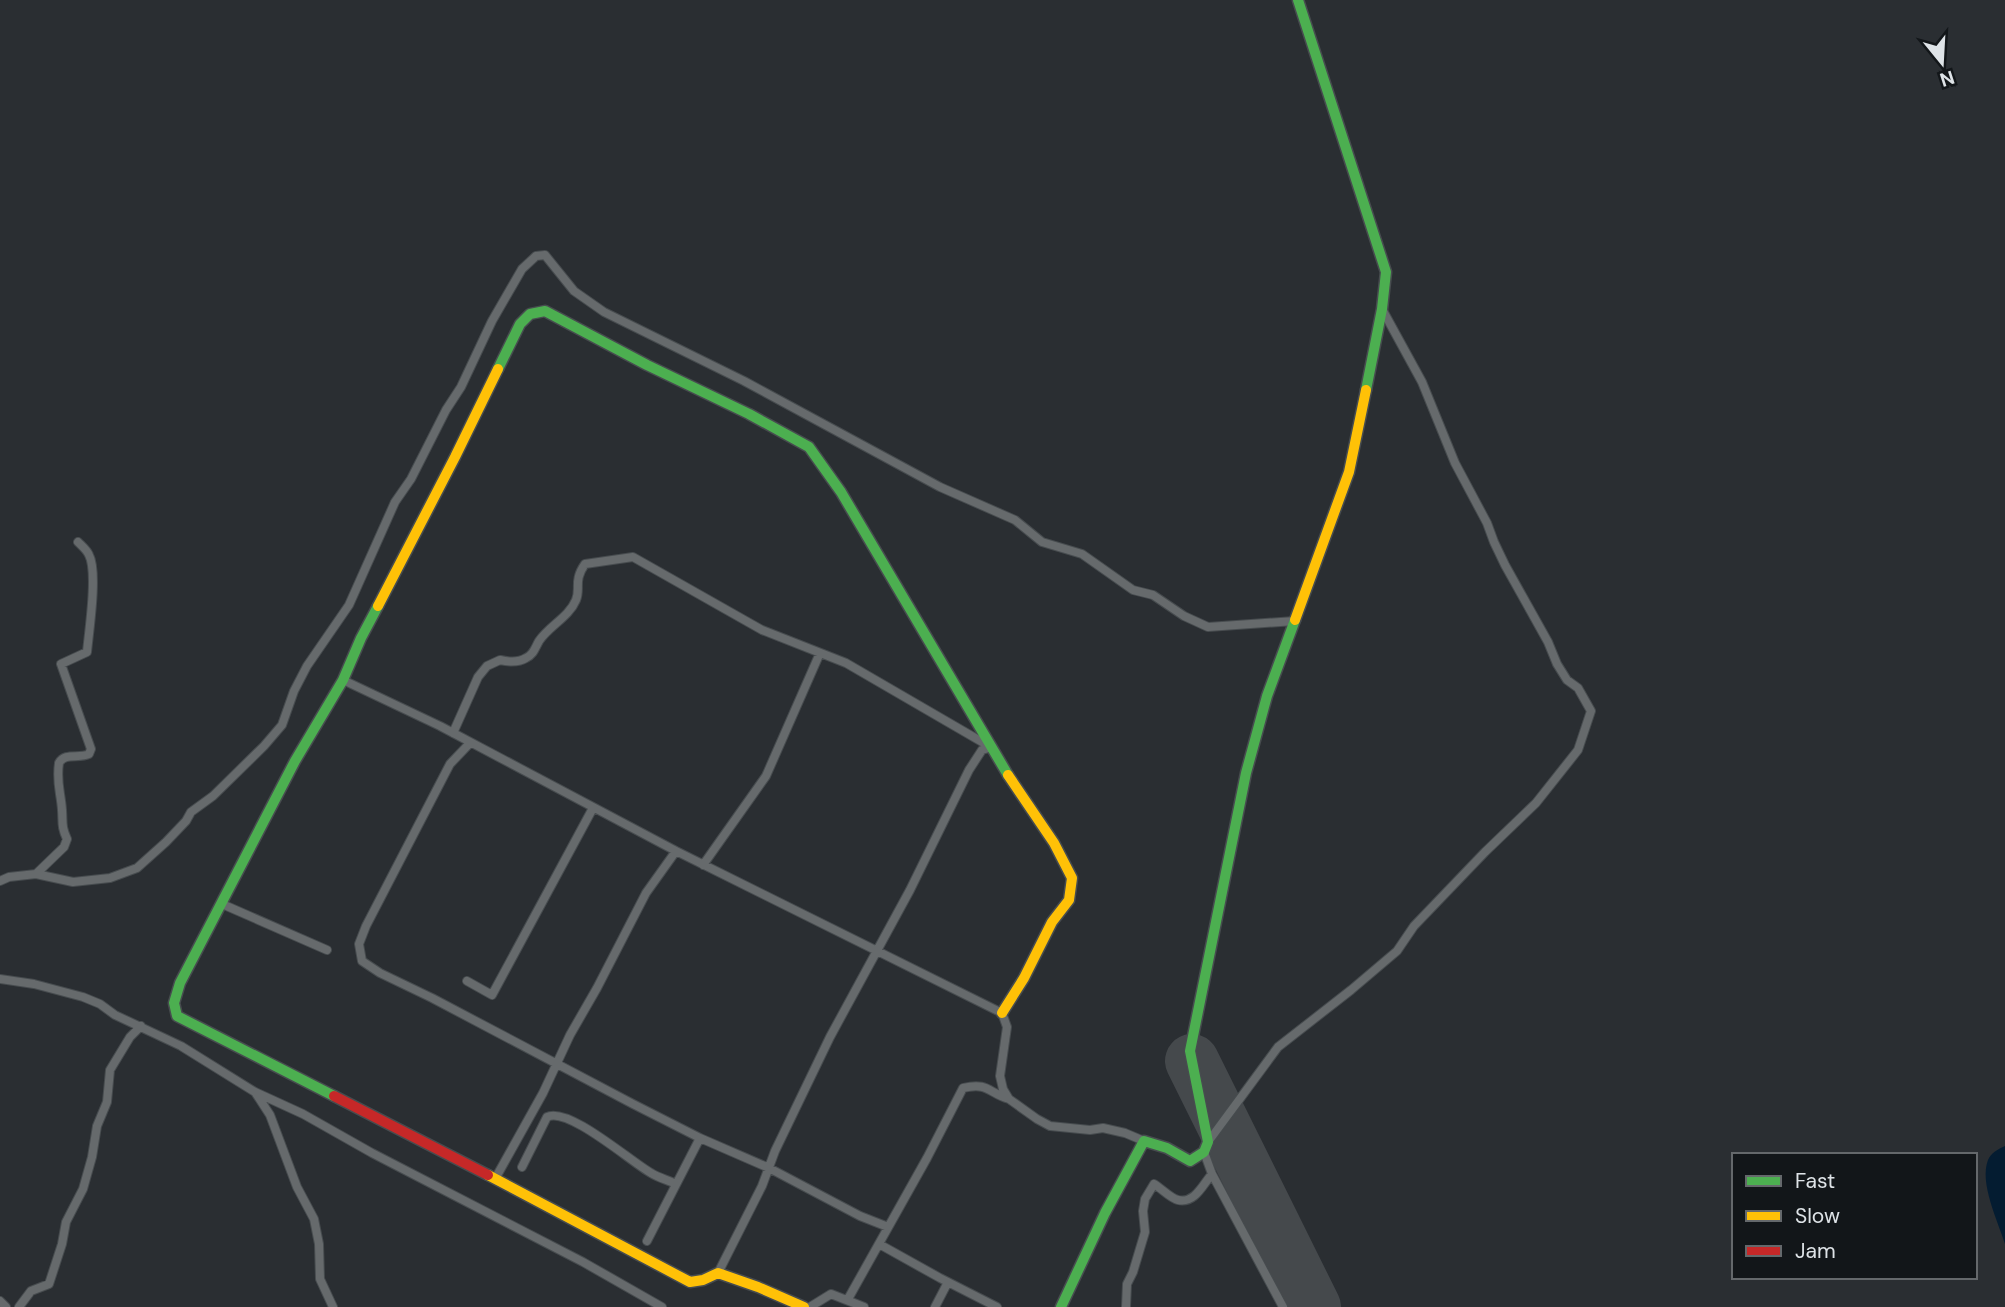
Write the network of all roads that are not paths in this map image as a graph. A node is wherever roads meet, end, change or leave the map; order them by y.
1 (1298, 0) edge
2 (1382, 309) junction
3 (78, 541) dead end
4 (1295, 621) junction
5 (820, 653) junction
6 (343, 680) junction
7 (453, 733) junction
8 (470, 743) junction
9 (992, 747) junction
10 (593, 807) junction
11 (677, 852) junction
12 (703, 865) junction
13 (36, 874) junction
14 (0, 881) edge
15 (222, 904) junction
16 (327, 950) dead end
17 (877, 953) junction
18 (0, 979) edge
19 (467, 981) dead end
20 (1002, 1013) junction
21 (141, 1026) junction
22 (557, 1063) junction
23 (256, 1092) junction
24 (1009, 1099) junction
25 (700, 1138) junction
26 (1144, 1141) junction
27 (1205, 1147) junction
28 (522, 1167) dead end
29 (769, 1168) junction
30 (1212, 1174) junction
31 (495, 1179) junction
32 (677, 1184) junction
33 (888, 1227) junction
34 (647, 1241) dead end
35 (879, 1244) junction
36 (718, 1273) junction
37 (948, 1282) junction
38 (848, 1300) junction
39 (0, 1301) edge
40 (648, 1303) edge
41 (6, 1307) edge
42 (19, 1307) edge
43 (333, 1307) edge
44 (662, 1307) edge
45 (804, 1307) edge
46 (810, 1307) edge
47 (864, 1307) edge
48 (935, 1307) edge
49 (998, 1307) edge
50 (1061, 1307) edge
51 (1126, 1307) edge
52 (1283, 1307) edge

1 - 2 street
2 - 4 street
2 - 27 street
3 - 13 street
4 - 13 street
4 - 27 street
5 - 7 street
5 - 9 street
5 - 12 street
6 - 7 street
6 - 9 street
6 - 15 street
7 - 8 street
8 - 10 street
8 - 22 street
9 - 17 street
9 - 20 street
10 - 11 street
10 - 19 street
11 - 12 street
11 - 22 street
12 - 17 street
13 - 14 street
15 - 16 street
15 - 31 street
17 - 20 street
17 - 29 street
18 - 21 street
20 - 24 street
21 - 23 street
21 - 42 street
22 - 25 street
22 - 31 street
23 - 40 street
23 - 43 street
24 - 26 street
24 - 33 street
25 - 29 street
25 - 32 street
26 - 27 street
26 - 50 street
27 - 30 street
28 - 32 street
29 - 33 street
29 - 36 street
30 - 51 street
30 - 52 street
31 - 36 street
32 - 34 street
33 - 35 street
35 - 37 street
35 - 38 street
36 - 45 street
37 - 48 street
37 - 49 street
38 - 46 street
38 - 47 street
39 - 41 street
40 - 44 street

